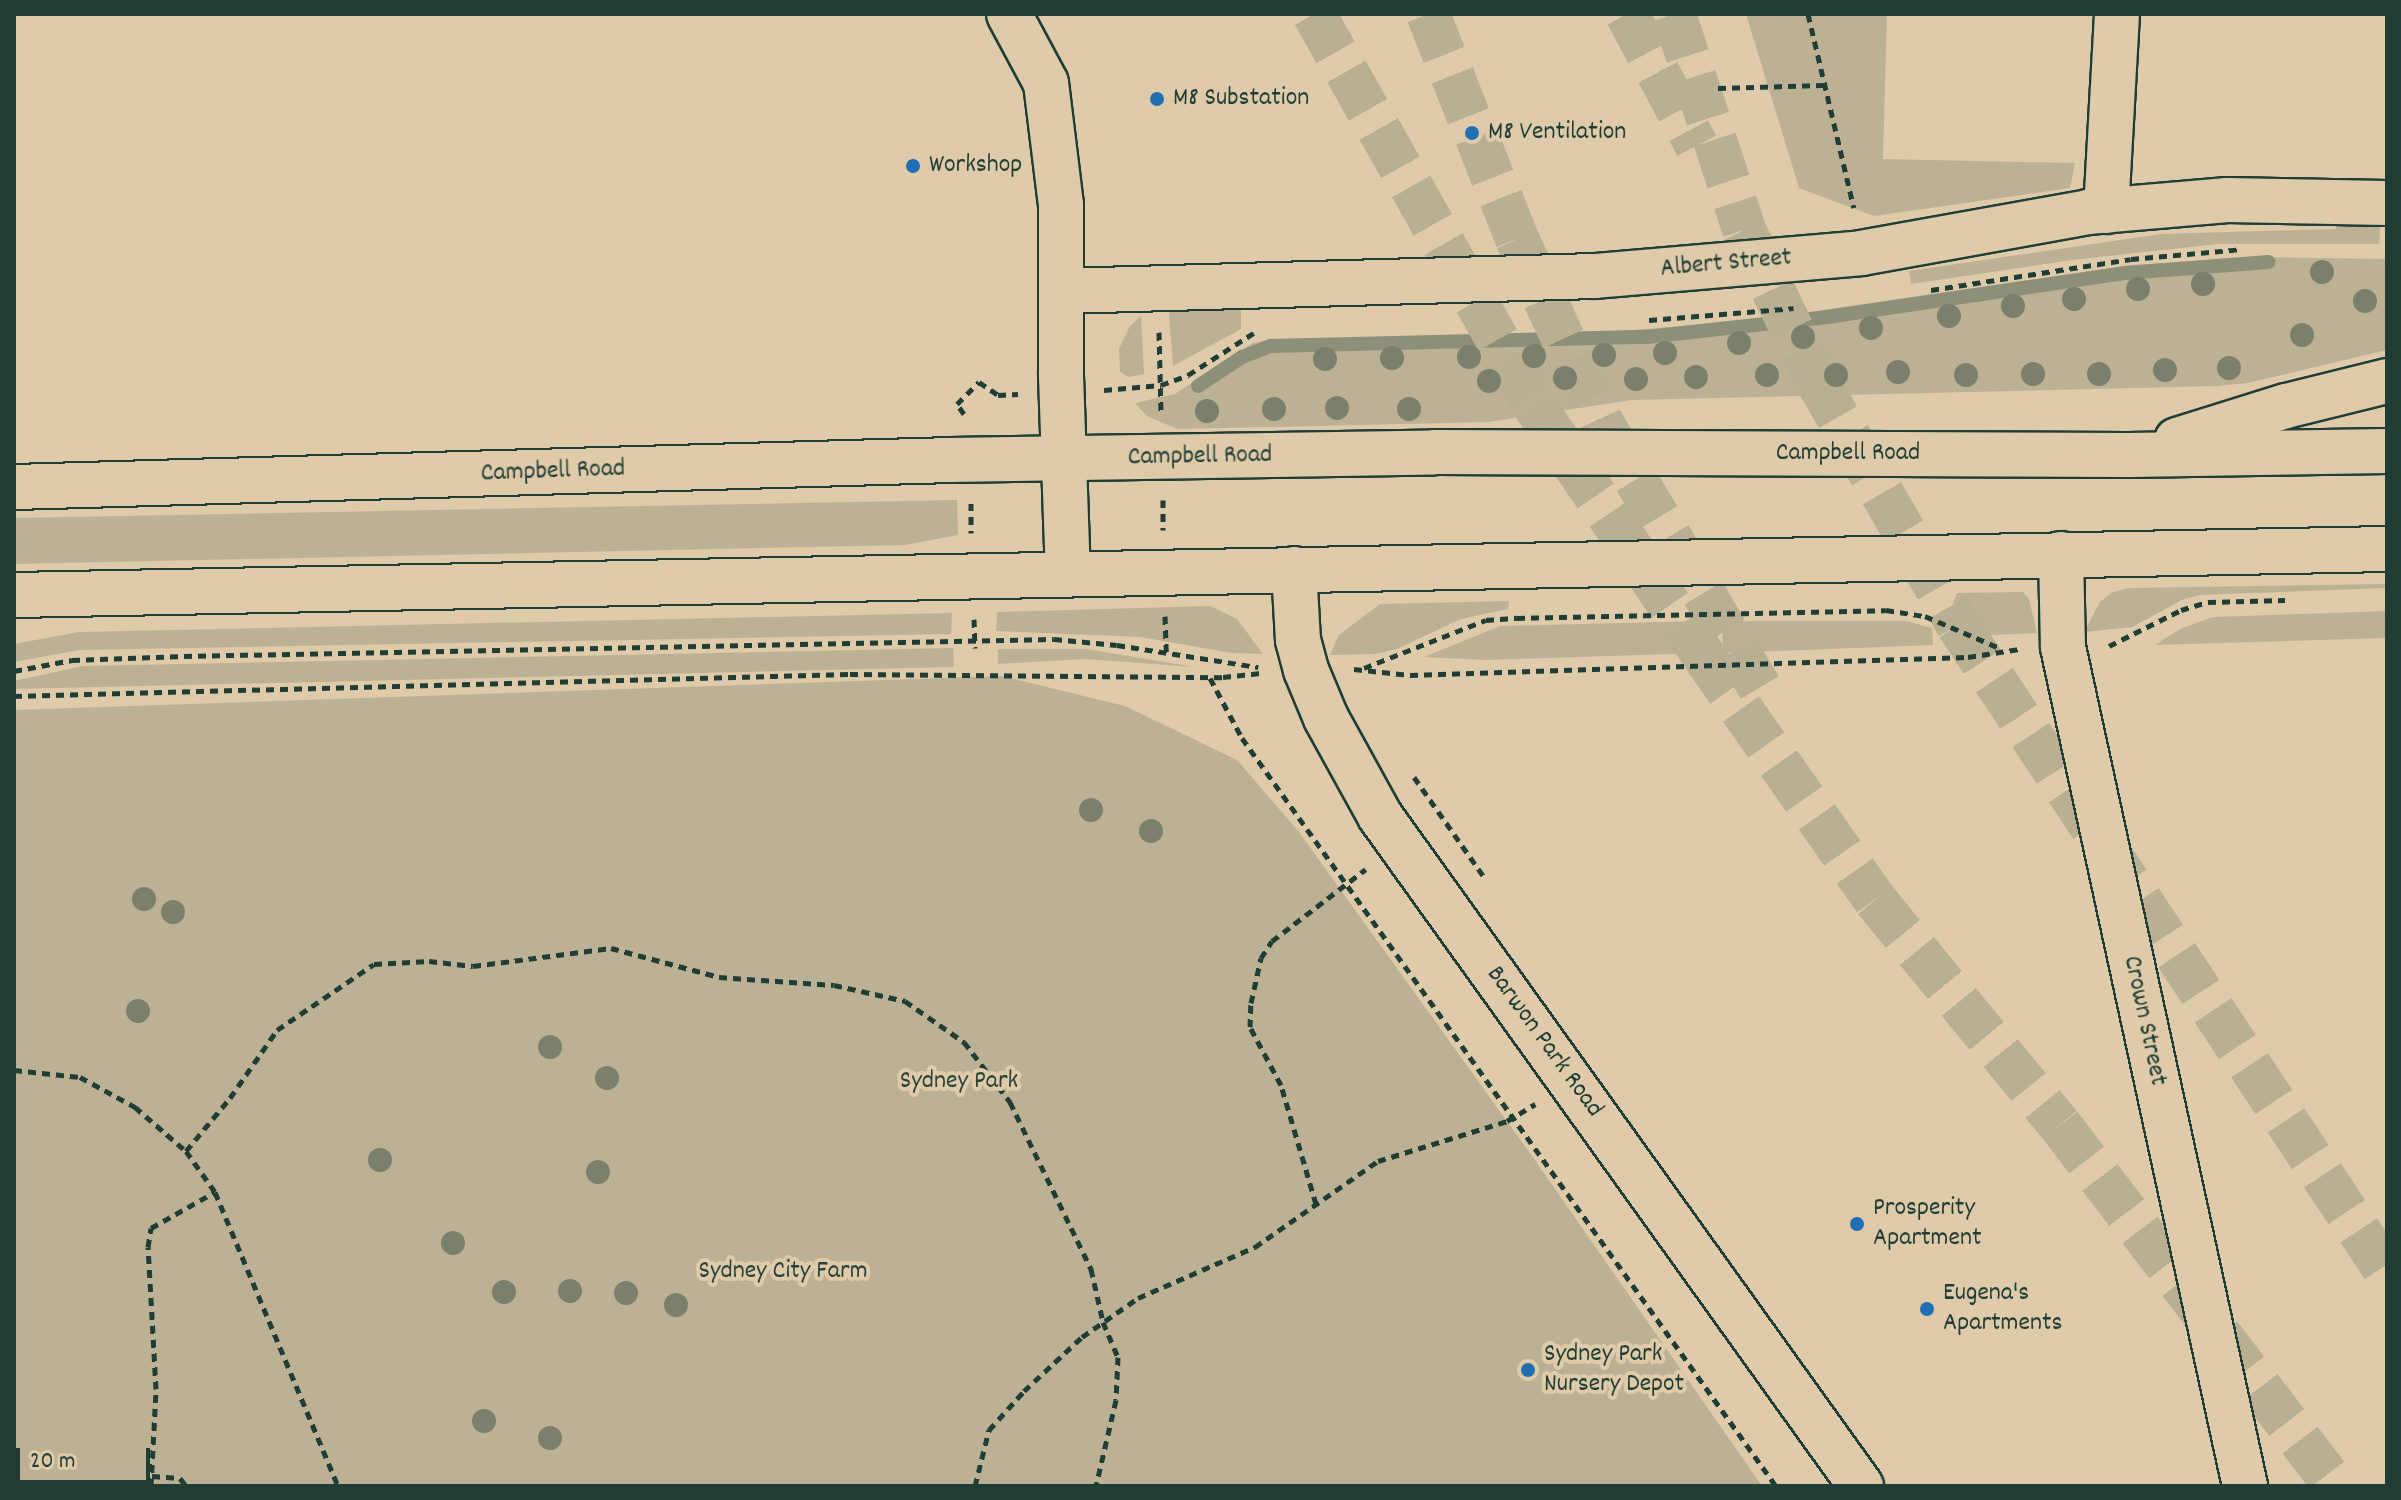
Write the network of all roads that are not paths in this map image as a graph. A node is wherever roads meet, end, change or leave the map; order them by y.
1 (1009, 14) edge
2 (2117, 14) edge
3 (2387, 203) edge
4 (2106, 211) junction
5 (1062, 291) junction
6 (2387, 381) edge
7 (2387, 451) edge
8 (2128, 455) junction
9 (1065, 459) junction
10 (14, 487) edge
11 (2387, 549) edge
12 (2061, 554) junction
13 (1294, 569) junction
14 (1068, 574) junction
15 (14, 595) edge
16 (1861, 1486) edge
17 (2245, 1486) edge

1 - 5 main road
2 - 4 main road
3 - 4 main road, Albert Street
4 - 5 main road, Albert Street
5 - 9 main road
6 - 8 main road
7 - 8 main road, Campbell Road
8 - 9 main road, Campbell Road
9 - 10 main road, Campbell Road
9 - 14 main road
11 - 12 main road
12 - 13 main road
12 - 17 main road, Crown Street
13 - 14 main road
13 - 16 main road, Barwon Park Road
14 - 15 main road

